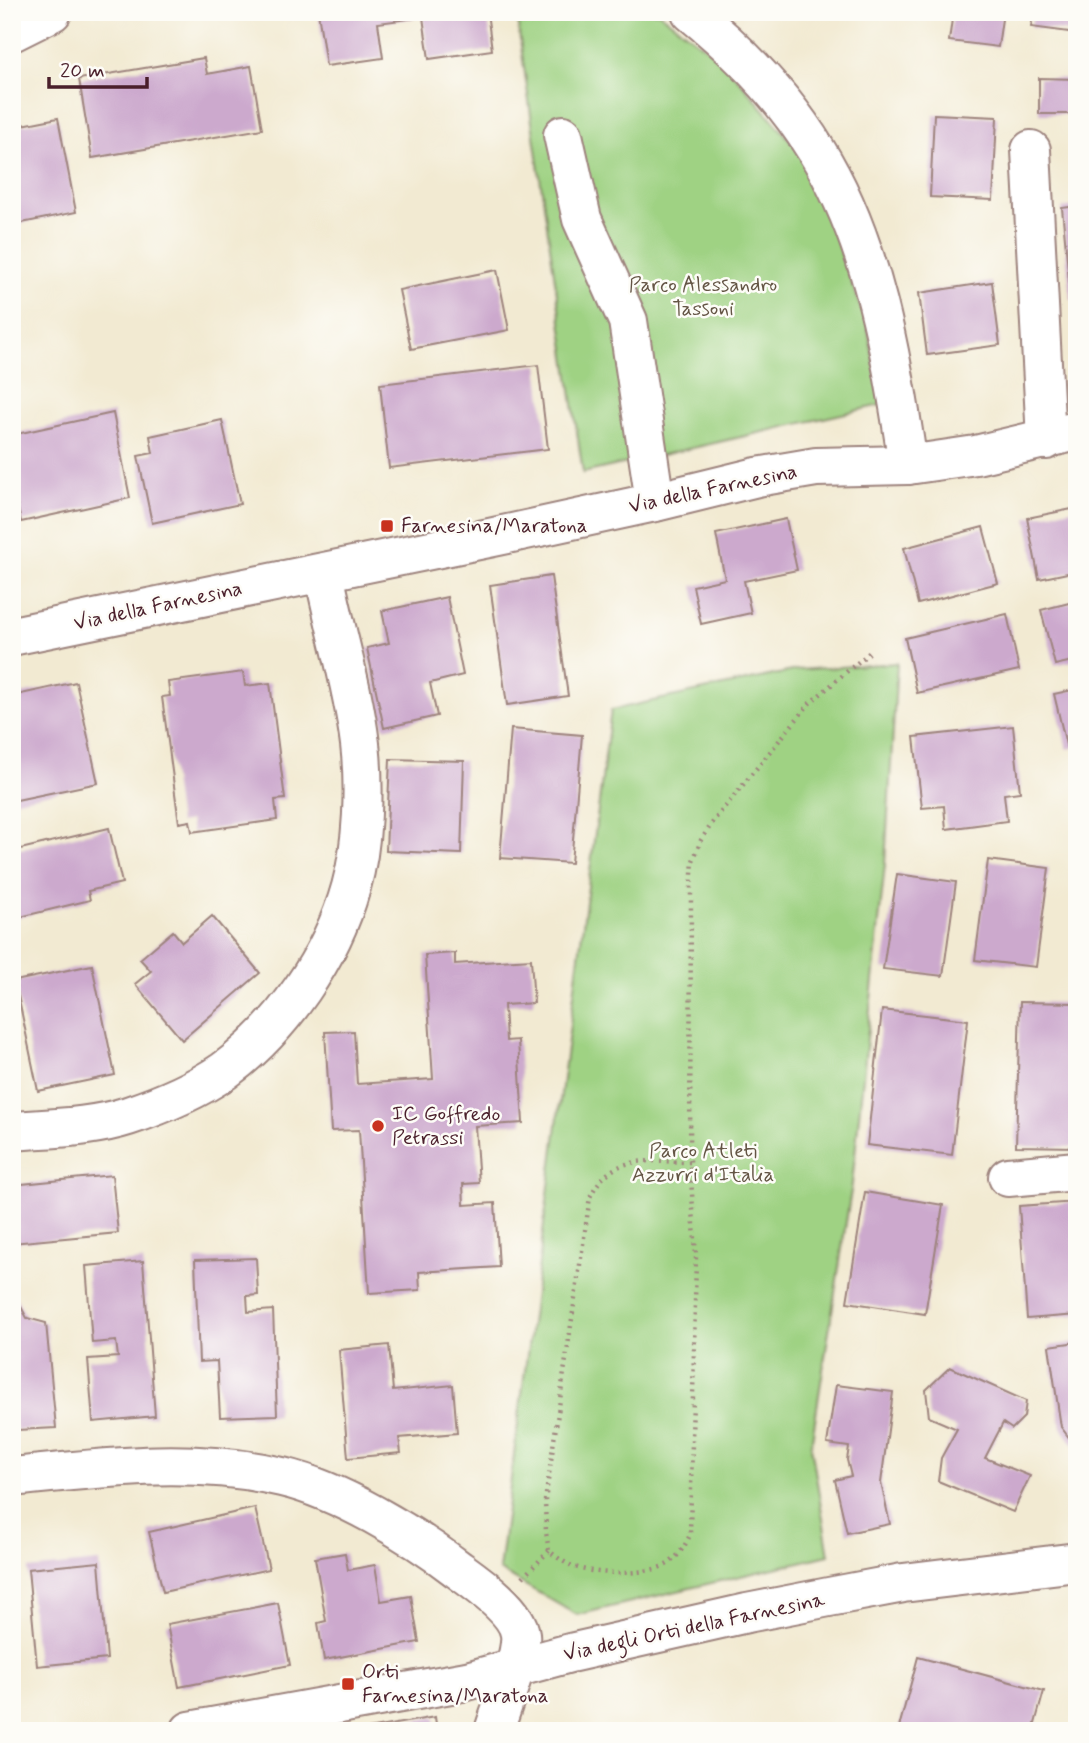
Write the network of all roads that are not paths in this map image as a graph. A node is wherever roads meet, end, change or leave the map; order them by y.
1 (52, 12) edge
2 (691, 12) edge
3 (12, 32) edge
4 (563, 135) dead end
5 (1031, 150) dead end
6 (1061, 435) edge
7 (908, 465) junction
8 (655, 502) junction
9 (324, 573) junction
10 (12, 636) edge
11 (12, 1131) edge
12 (1077, 1171) edge
13 (1008, 1177) dead end
14 (12, 1477) edge
15 (1077, 1562) edge
16 (513, 1668) junction
17 (190, 1731) edge
18 (494, 1731) edge

1 - 3 street
2 - 7 street
4 - 8 street
5 - 6 street
6 - 7 street, Via della Farnesina
7 - 8 street, Via della Farnesina
8 - 9 street, Via della Farnesina
9 - 10 street, Via della Farnesina
9 - 11 street
12 - 13 street
14 - 16 street
15 - 16 street, Via degli Orti della Farnesina
16 - 17 street, Via degli Orti della Farnesina
16 - 18 street

